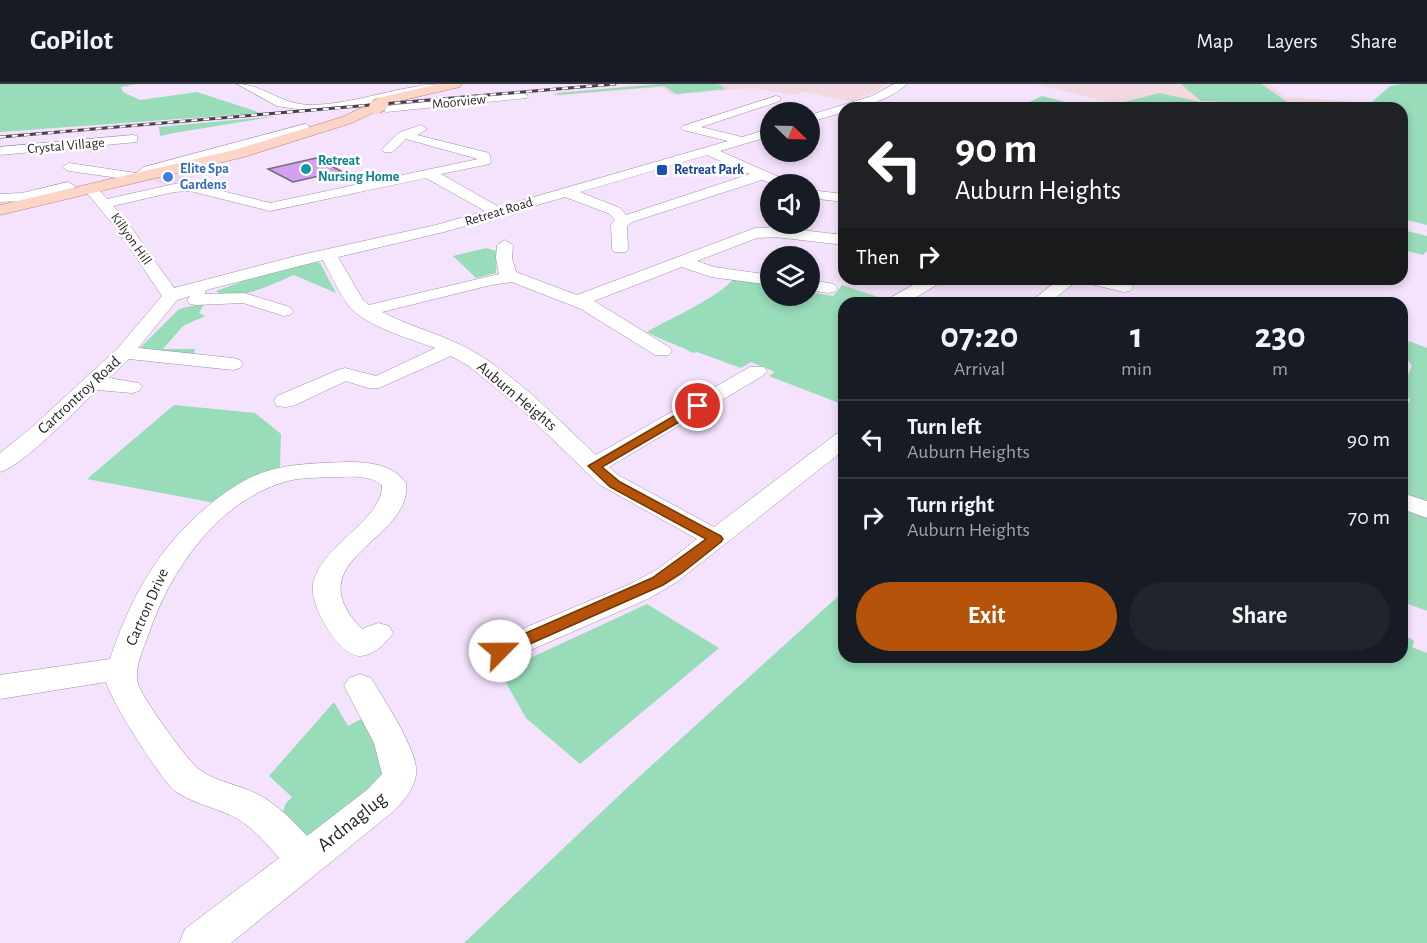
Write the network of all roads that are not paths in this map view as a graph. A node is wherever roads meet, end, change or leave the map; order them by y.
1 (242, 84) edge
2 (394, 84) edge
3 (441, 84) edge
4 (456, 84) edge
5 (902, 84) edge
6 (409, 90) junction
7 (523, 96) dead end
8 (776, 99) dead end
9 (864, 102) edge
10 (376, 106) junction
11 (395, 109) junction
12 (838, 110) edge
13 (823, 115) junction
14 (820, 116) edge
15 (838, 120) edge
16 (305, 128) dead end
17 (404, 135) junction
18 (760, 135) edge
19 (133, 139) dead end
20 (421, 140) junction
21 (741, 140) junction
22 (707, 150) junction
23 (0, 151) edge
24 (69, 167) dead end
25 (429, 174) junction
26 (760, 174) edge
27 (760, 176) edge
28 (138, 177) junction
29 (68, 186) dead end
30 (89, 189) junction
31 (564, 191) junction
32 (820, 195) edge
33 (838, 197) edge
34 (0, 198) edge
35 (105, 204) junction
36 (0, 210) edge
37 (498, 212) junction
38 (623, 221) junction
39 (838, 239) edge
40 (505, 245) dead end
41 (620, 249) dead end
42 (328, 254) junction
43 (683, 261) junction
44 (508, 276) junction
45 (760, 279) edge
46 (926, 285) edge
47 (1062, 285) edge
48 (1116, 285) edge
49 (820, 287) edge
50 (1124, 287) dead end
51 (828, 288) dead end
52 (224, 289) junction
53 (183, 296) junction
54 (905, 297) edge
55 (1046, 297) edge
56 (578, 301) junction
57 (364, 310) junction
58 (284, 311) dead end
59 (452, 348) junction
60 (662, 351) dead end
61 (124, 353) junction
62 (168, 357) junction
63 (233, 363) dead end
64 (757, 371) dead end
65 (92, 383) junction
66 (285, 401) dead end
67 (838, 444) edge
68 (0, 465) edge
69 (594, 466) junction
70 (1408, 502) edge
71 (1427, 510) edge
72 (716, 539) junction
73 (378, 633) dead end
74 (500, 651) dead end
75 (122, 668) junction
76 (360, 686) dead end
77 (0, 687) edge
78 (245, 805) joint
79 (306, 860) junction
80 (199, 943) edge

1 - 6 street
2 - 6 street
3 - 6 street
4 - 10 main road
5 - 9 street
7 - 11 street, Moorview
8 - 21 street
10 - 11 street, Moorview
10 - 28 main road
11 - 17 street, Moorview
12 - 13 street
13 - 14 street
13 - 15 street
16 - 28 street
17 - 20 street
17 - 20 street
18 - 21 street, Retreat Road
19 - 23 street, Crystal Village
20 - 25 street
21 - 22 street, Retreat Road
22 - 26 street
22 - 31 street, Retreat Road
24 - 28 street
25 - 35 street
25 - 37 street
27 - 38 street
28 - 30 main road
29 - 34 street
30 - 35 street, Killyon Hill
30 - 36 main road
31 - 37 street, Retreat Road
31 - 38 street
32 - 33 street
35 - 53 street, Killyon Hill
37 - 42 street, Retreat Road
38 - 41 street
39 - 43 street
40 - 44 street
42 - 52 street, Retreat Road
42 - 57 street, Auburn Heights
43 - 45 street
43 - 56 street
44 - 56 street
44 - 57 street
46 - 54 street
47 - 55 street
48 - 50 street
49 - 51 street
52 - 53 street
52 - 58 street
53 - 61 street, Cartrontroy Road
56 - 60 street
57 - 59 street, Auburn Heights
59 - 66 street
59 - 69 street, Auburn Heights
61 - 62 street
61 - 65 street, Cartrontroy Road
62 - 63 street
62 - 65 street
64 - 69 street
65 - 68 street, Cartrontroy Road
67 - 72 street
69 - 72 street, Auburn Heights
70 - 71 street
72 - 74 street
73 - 75 street, Cartron Drive
75 - 77 street, Cartron Drive
75 - 78 street, Cartron Drive
76 - 79 street, Ardnaglug
78 - 79 street, Ardnaglug
79 - 80 street, Ardnaglug

